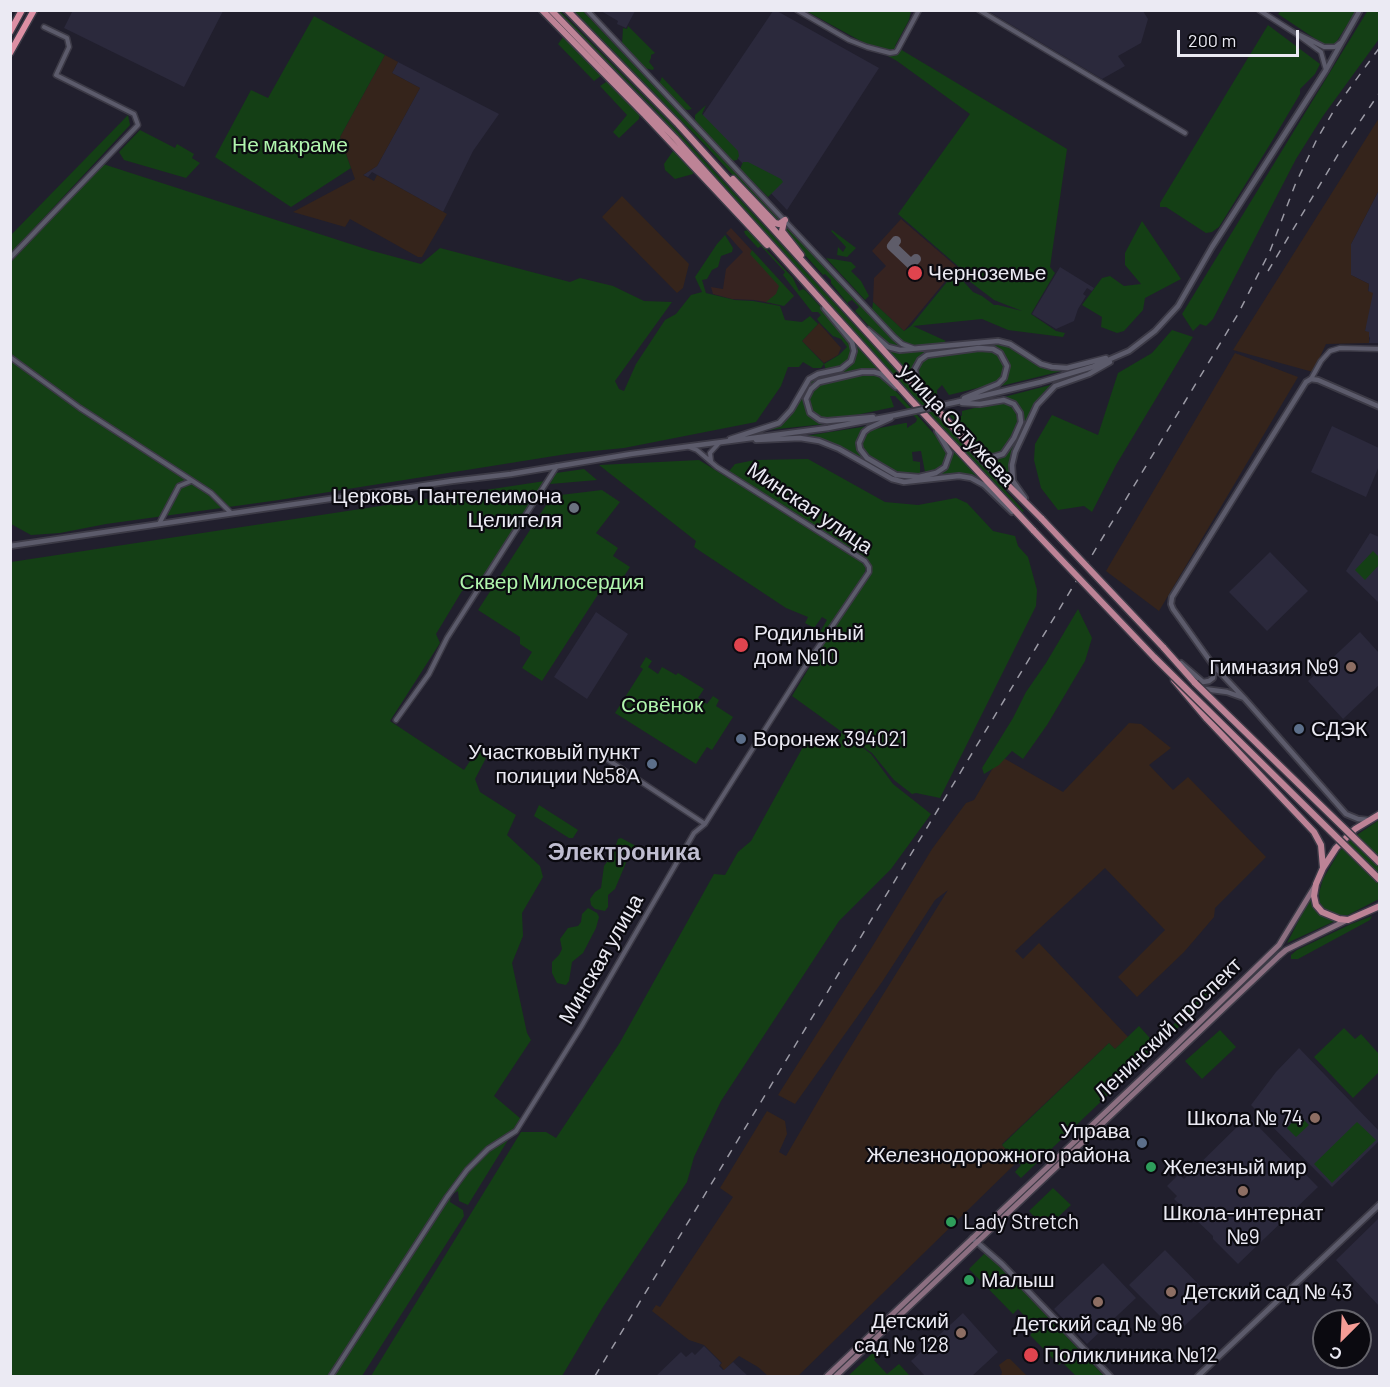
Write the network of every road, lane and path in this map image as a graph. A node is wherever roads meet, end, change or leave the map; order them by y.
1 (22, 10) edge
2 (34, 10) edge
3 (542, 10) edge
4 (551, 10) edge
5 (567, 10) edge
6 (587, 10) edge
7 (797, 10) edge
8 (919, 10) edge
9 (979, 10) edge
10 (1258, 10) edge
11 (1360, 10) edge
12 (44, 27) dead end
13 (10, 32) edge
14 (1295, 33) junction
15 (1343, 40) junction
16 (10, 52) edge
17 (1326, 70) junction
18 (678, 124) junction
19 (1185, 133) dead end
20 (784, 220) junction
21 (10, 258) edge
22 (805, 283) junction
23 (825, 286) junction
24 (927, 348) junction
25 (1380, 349) edge
26 (1123, 354) junction
27 (10, 357) edge
28 (1311, 379) junction
29 (926, 398) junction
30 (911, 400) junction
31 (957, 402) junction
32 (1380, 406) edge
33 (896, 415) junction
34 (930, 420) junction
35 (947, 420) junction
36 (729, 441) junction
37 (718, 442) junction
38 (689, 447) junction
39 (711, 462) junction
40 (558, 465) junction
41 (191, 481) junction
42 (231, 513) junction
43 (1042, 519) junction
44 (159, 524) junction
45 (1034, 531) junction
46 (10, 546) edge
47 (1163, 647) junction
48 (1154, 657) junction
49 (1213, 665) junction
50 (1195, 683) junction
51 (1244, 698) junction
52 (396, 720) dead end
53 (592, 750) dead end
54 (1380, 814) edge
55 (1368, 820) junction
56 (705, 824) junction
57 (1380, 863) edge
58 (1323, 868) junction
59 (1380, 880) edge
60 (1316, 884) junction
61 (1379, 906) edge
62 (1348, 920) junction
63 (1380, 1204) edge
64 (972, 1238) junction
65 (978, 1242) junction
66 (332, 1377) edge
67 (827, 1377) edge
68 (836, 1377) edge
69 (1110, 1377) edge
70 (1197, 1377) edge

1 - 13 highway
2 - 16 highway
3 - 22 main road
4 - 22 main road, улица Остужева
5 - 18 main road, улица Остужева
6 - 20 street
7 - 8 street
9 - 19 street
10 - 14 street
11 - 15 street, Минская улица
12 - 21 street
14 - 15 street
14 - 17 street
15 - 17 street, Минская улица
17 - 26 street, Минская улица
18 - 20 main road
18 - 23 main road, улица Остужева
20 - 23 main road
20 - 24 street
22 - 30 main road, улица Остужева
22 - 37 street
23 - 24 street
23 - 29 main road, улица Остужева
24 - 26 street
25 - 28 street
26 - 31 street, Минская улица
26 - 43 street
27 - 41 street
28 - 32 street
28 - 49 street
29 - 31 street
29 - 35 main road, улица Остужева
30 - 33 street
30 - 34 main road, улица Остужева
31 - 33 street, Минская улица, bridge
31 - 35 street
33 - 34 street
33 - 36 street, Минская улица
34 - 45 main road, улица Остужева
35 - 43 main road, улица Остужева
36 - 37 street, Минская улица
36 - 45 street
37 - 38 street, Минская улица
37 - 39 street
38 - 39 street, Минская улица
38 - 40 street, Минская улица
39 - 56 street, Минская улица
40 - 42 street, Минская улица
40 - 52 street
41 - 42 street
41 - 44 street
42 - 44 street, Минская улица
43 - 47 main road, улица Остужева, bridge
44 - 46 street, Минская улица
45 - 48 main road, улица Остужева, bridge
47 - 49 street
47 - 50 main road, улица Остужева
48 - 58 main road, улица Остужева
48 - 59 main road, bridge
49 - 51 street
50 - 51 street
50 - 57 main road, улица Остужева, bridge
51 - 55 street
53 - 56 street
54 - 55 main road, Ленинский проспект
55 - 58 main road, Ленинский проспект
56 - 66 street, Минская улица
58 - 60 main road, Ленинский проспект
60 - 62 main road
60 - 64 main road, Ленинский проспект
61 - 62 main road, Ленинский проспект
62 - 65 main road, Ленинский проспект
63 - 70 street
64 - 65 street
64 - 67 main road, Ленинский проспект
65 - 68 main road, Ленинский проспект
65 - 69 street

